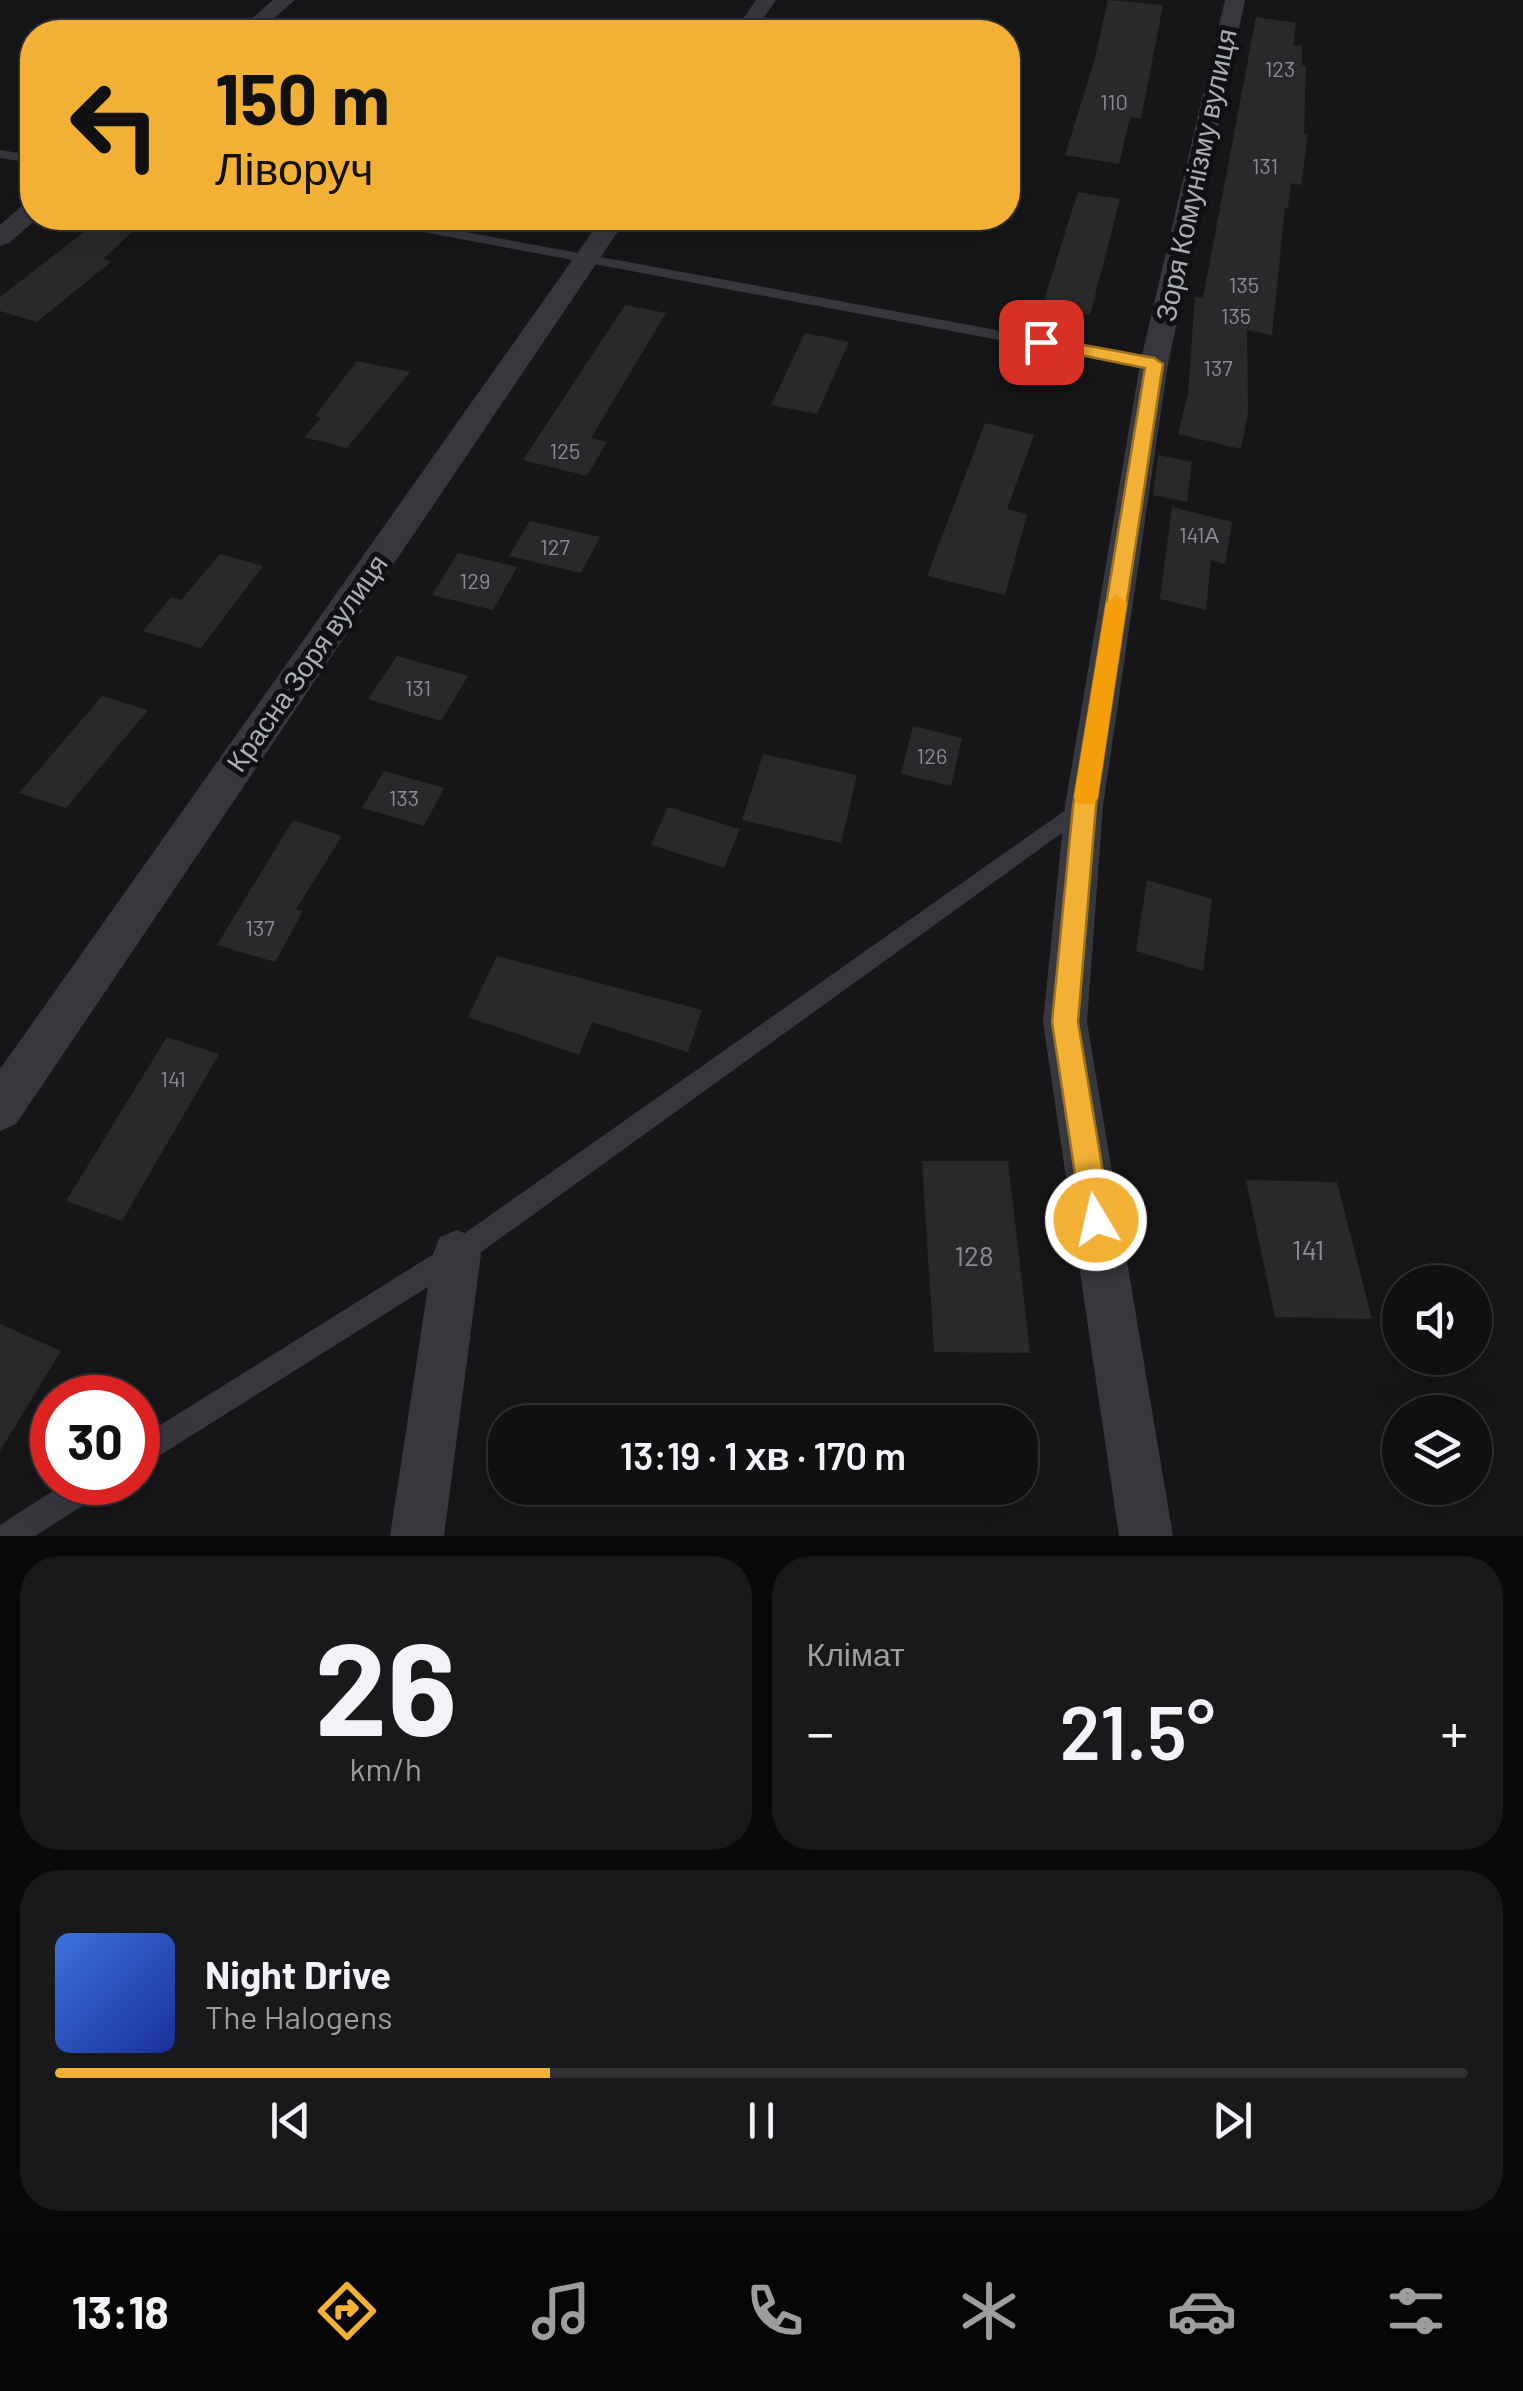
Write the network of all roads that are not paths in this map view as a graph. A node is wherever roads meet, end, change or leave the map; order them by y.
1 (285, 0) edge
2 (1235, 0) edge
3 (261, 20) edge
4 (20, 220) edge
5 (439, 230) edge
6 (605, 230) edge
7 (0, 238) edge
8 (587, 256) junction
9 (1154, 364) junction
10 (1084, 806) junction
11 (0, 1108) edge
12 (457, 1254) junction
13 (160, 1441) edge
14 (57, 1505) edge
15 (8, 1536) edge
16 (418, 1536) edge
17 (1146, 1536) edge

1 - 3 street
2 - 9 street, Зоря Комунізму вулиця
4 - 7 street
5 - 8 lane
6 - 8 street, Красна Зоря вулиця
8 - 9 lane
8 - 11 street, Красна Зоря вулиця
9 - 10 street, Зоря Комунізму вулиця
10 - 12 lane
10 - 17 street, Зоря Комунізму вулиця
12 - 13 lane
12 - 16 street
14 - 15 lane

